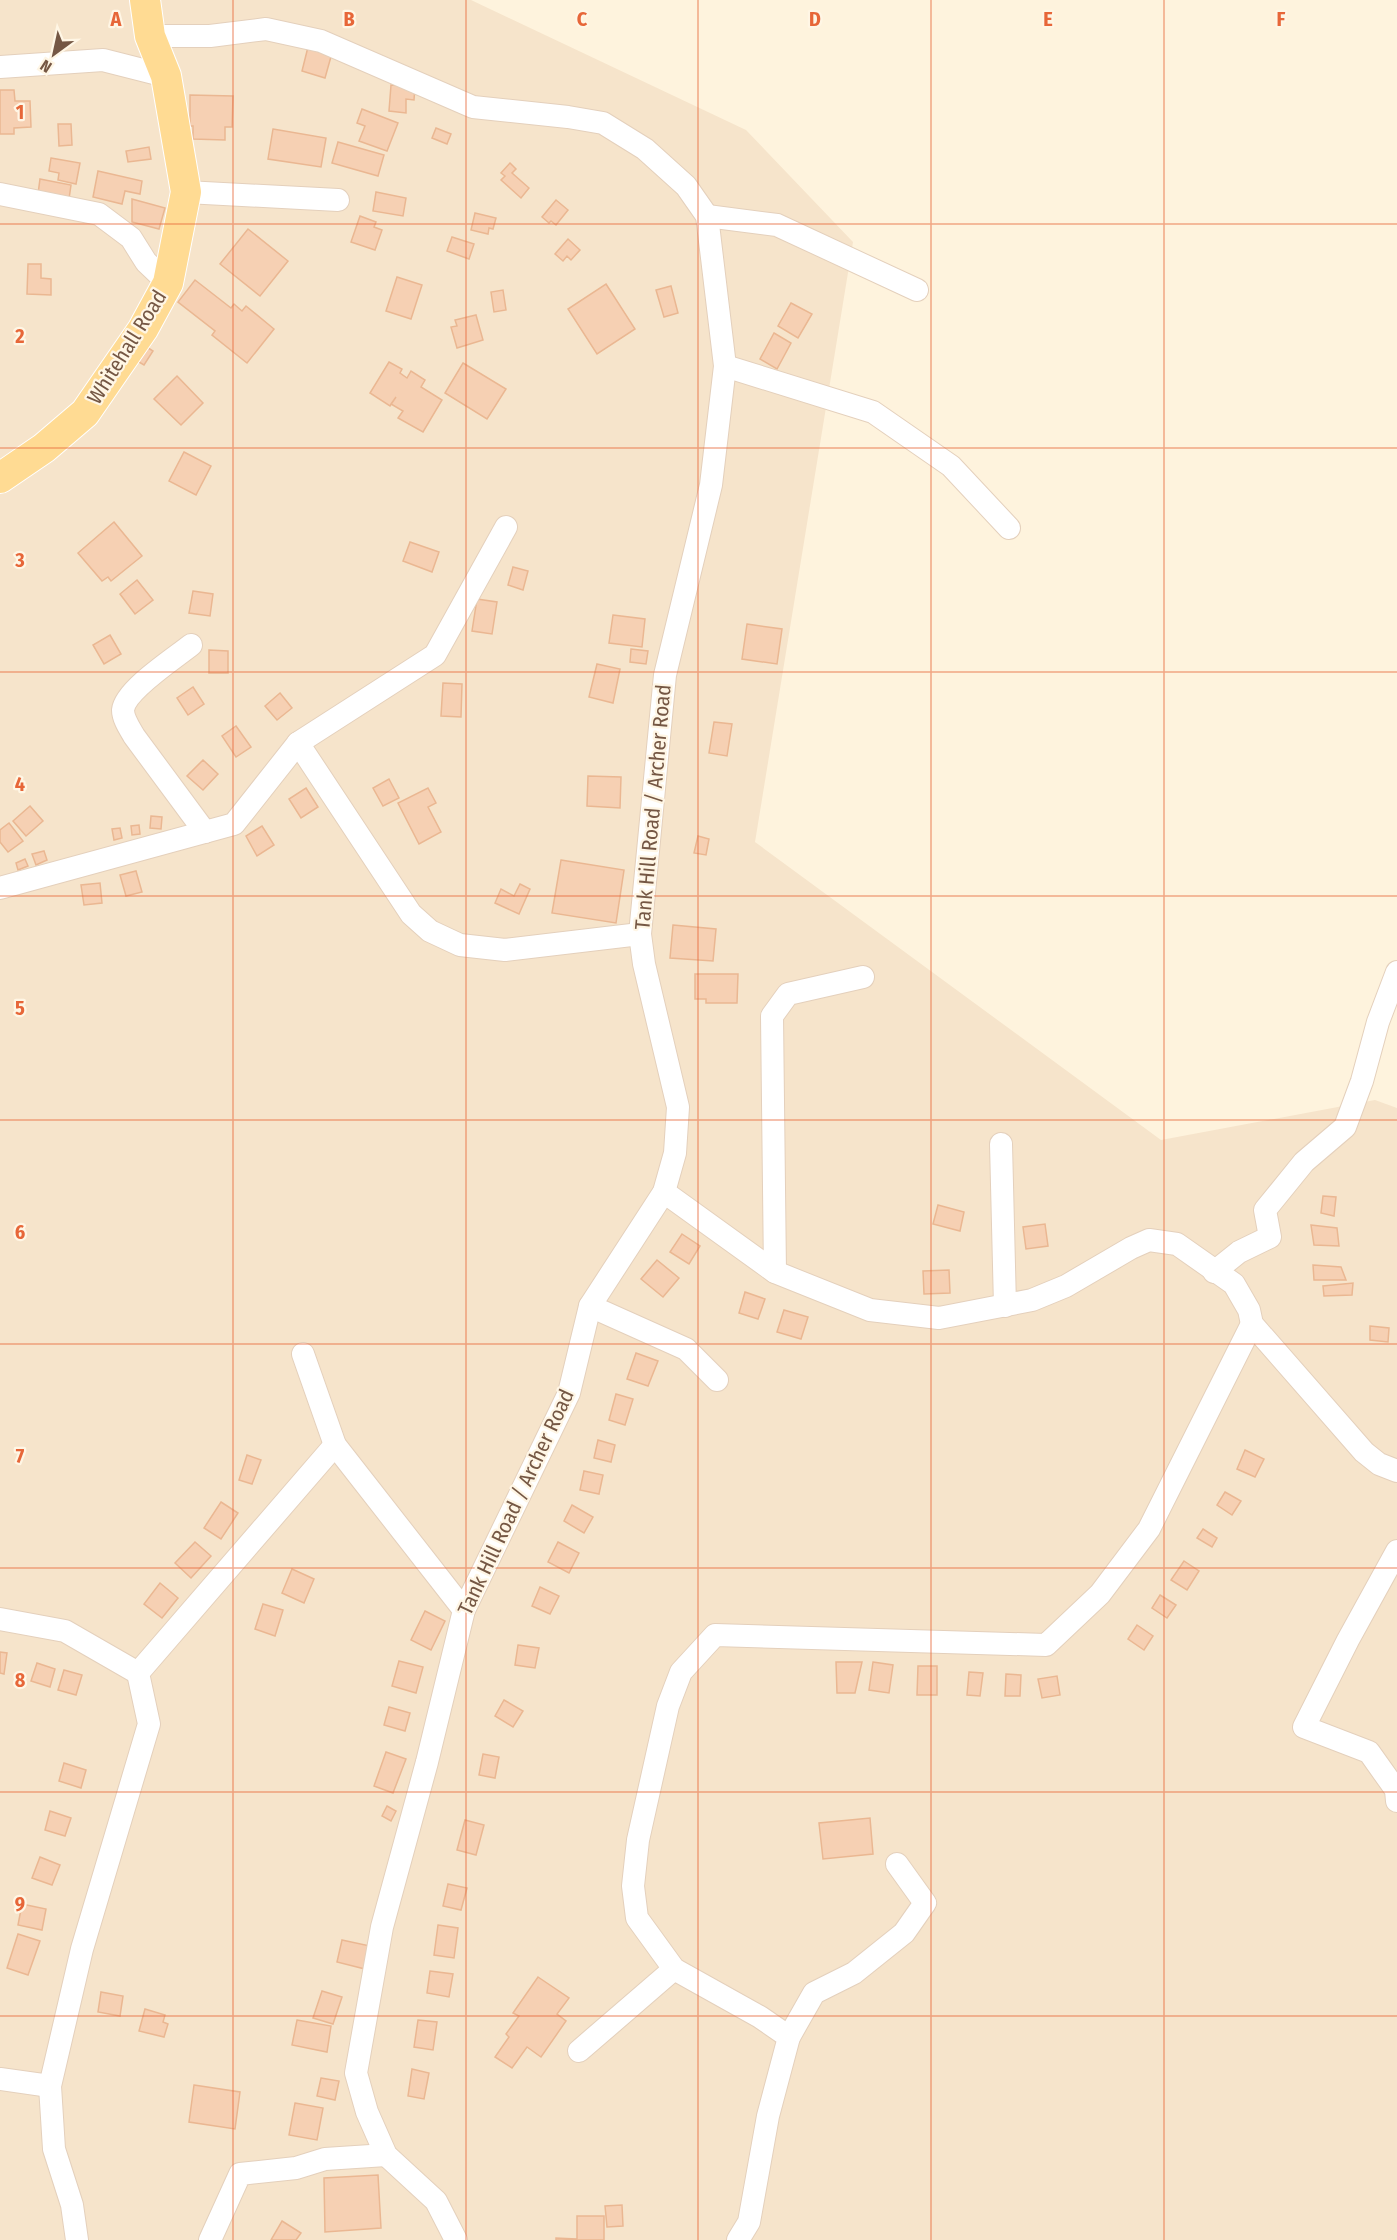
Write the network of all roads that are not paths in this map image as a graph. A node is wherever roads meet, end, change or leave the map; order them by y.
1 (145, 0) edge
2 (150, 36) junction
3 (0, 68) edge
4 (166, 76) junction
5 (186, 192) junction
6 (0, 194) edge
7 (338, 200) dead end
8 (707, 216) junction
9 (168, 283) junction
10 (917, 290) dead end
11 (725, 366) junction
12 (0, 478) edge
13 (506, 527) dead end
14 (1009, 528) dead end
15 (191, 645) dead end
16 (298, 743) junction
17 (205, 832) junction
18 (0, 888) edge
19 (640, 934) junction
20 (1397, 972) edge
21 (863, 977) dead end
22 (1001, 1144) dead end
23 (664, 1192) junction
24 (775, 1272) junction
25 (1214, 1272) junction
26 (590, 1306) junction
27 (1005, 1306) junction
28 (1252, 1324) junction
29 (303, 1353) dead end
30 (717, 1380) dead end
31 (335, 1445) junction
32 (1397, 1471) edge
33 (1397, 1551) edge
34 (464, 1610) junction
35 (0, 1618) edge
36 (138, 1673) junction
37 (1397, 1801) edge
38 (897, 1864) dead end
39 (674, 1969) junction
40 (789, 2037) junction
41 (579, 2051) dead end
42 (0, 2079) edge
43 (50, 2086) junction
44 (386, 2156) junction
45 (77, 2240) edge
46 (210, 2240) edge
47 (456, 2240) edge
48 (738, 2240) edge

1 - 2 main road, Whitehall Road
2 - 4 main road, Whitehall Road
2 - 8 street, Tank Hill Road / Archer Road
3 - 4 street
4 - 5 main road, Whitehall Road
5 - 7 street
5 - 9 main road, Whitehall Road
6 - 9 street
8 - 10 street
8 - 11 street, Tank Hill Road / Archer Road
9 - 12 main road, Whitehall Road
11 - 14 street
11 - 19 street, Tank Hill Road / Archer Road
13 - 16 street
15 - 17 street
16 - 17 street
16 - 19 street
17 - 18 street
19 - 23 street, Tank Hill Road / Archer Road
20 - 25 street
21 - 24 street
22 - 27 street
23 - 24 street
23 - 26 street, Tank Hill Road / Archer Road
24 - 27 street
25 - 27 street
25 - 28 street
26 - 30 street
26 - 34 street, Tank Hill Road / Archer Road
28 - 32 street
28 - 39 street
29 - 31 street
31 - 34 street
31 - 36 street
33 - 37 street
34 - 44 street, Tank Hill Road / Archer Road
35 - 36 street
36 - 43 street
38 - 40 street
39 - 40 street
39 - 41 street
40 - 48 street
42 - 43 street
43 - 45 street
44 - 46 street
44 - 47 street, Tank Hill Road / Archer Road

